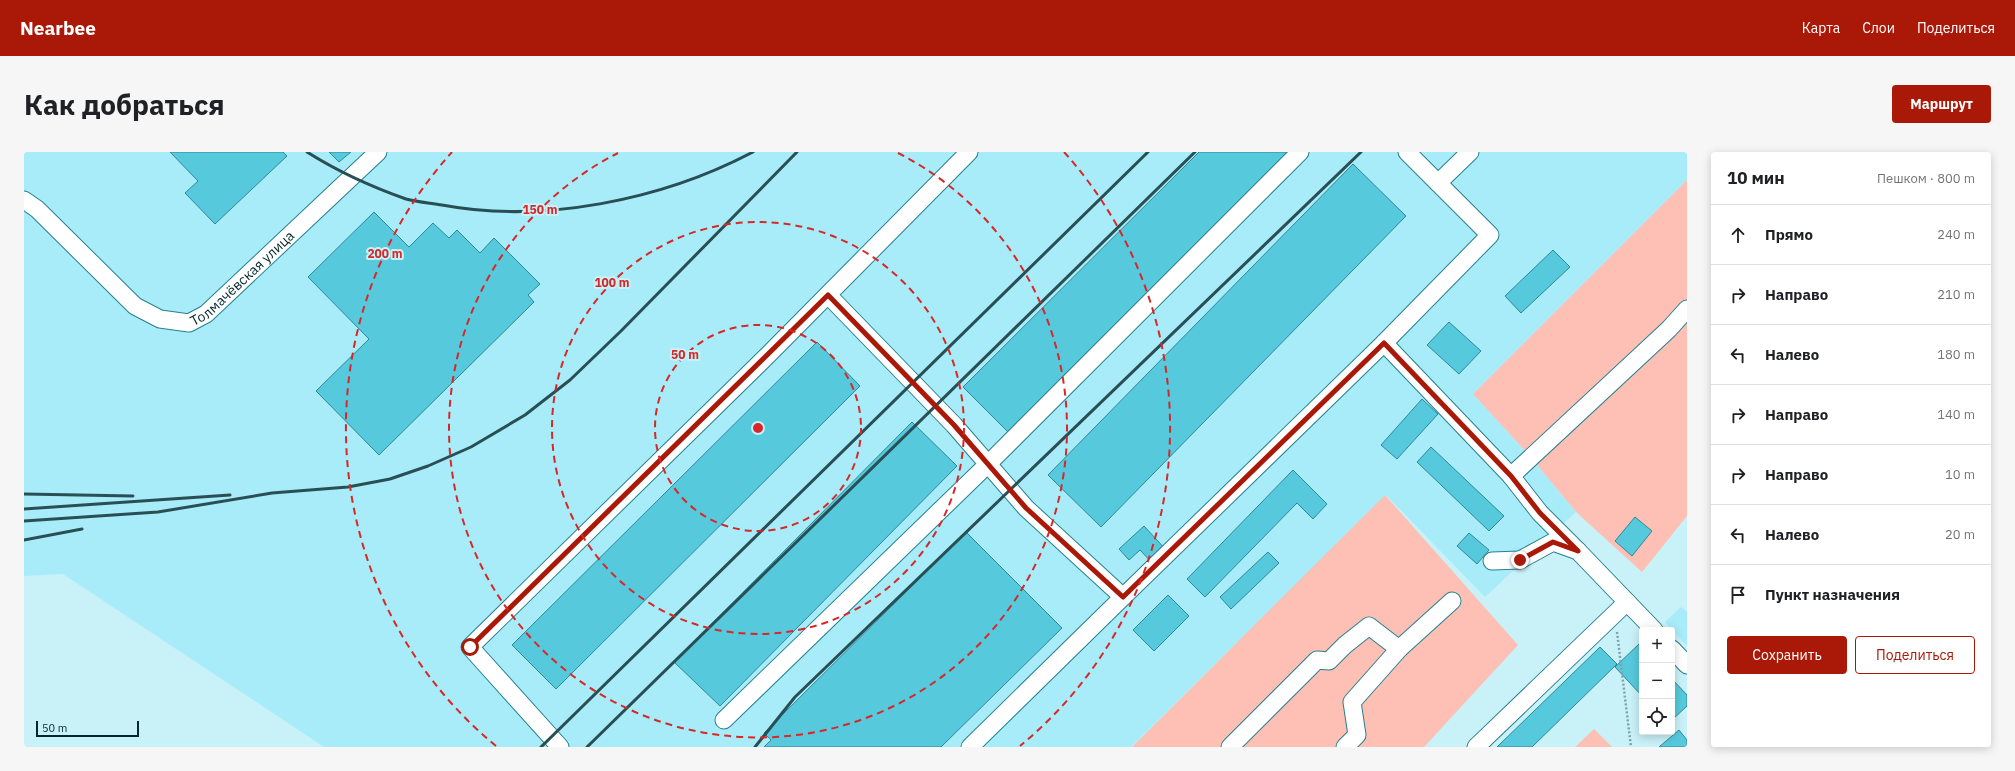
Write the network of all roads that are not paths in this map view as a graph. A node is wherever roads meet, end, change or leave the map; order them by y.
1 (378, 152) edge
2 (969, 152) edge
3 (1300, 152) edge
4 (1407, 152) edge
5 (1470, 152) edge
6 (1438, 183) junction
7 (24, 200) edge
8 (828, 295) junction
9 (1687, 309) edge
10 (1384, 343) junction
11 (988, 464) junction
12 (1511, 476) junction
13 (1578, 551) junction
14 (1492, 561) dead end
15 (1123, 597) junction
16 (1452, 601) dead end
17 (1627, 602) junction
18 (1651, 627) edge
19 (1399, 649) junction
20 (1675, 652) edge
21 (1687, 665) edge
22 (724, 720) dead end
23 (560, 747) edge
24 (970, 747) edge
25 (1230, 747) edge
26 (1345, 747) edge
27 (1476, 747) edge

1 - 7 street, Толмачёвская улица
2 - 8 street
3 - 11 street
4 - 6 street
5 - 6 street
6 - 10 street
8 - 11 street
8 - 23 street
9 - 12 street
10 - 12 street
10 - 15 street
11 - 15 street
11 - 22 street
12 - 13 street
13 - 14 street
13 - 17 street
15 - 24 street
16 - 19 street
17 - 18 street
17 - 27 street
19 - 25 street
19 - 26 street
20 - 21 street

